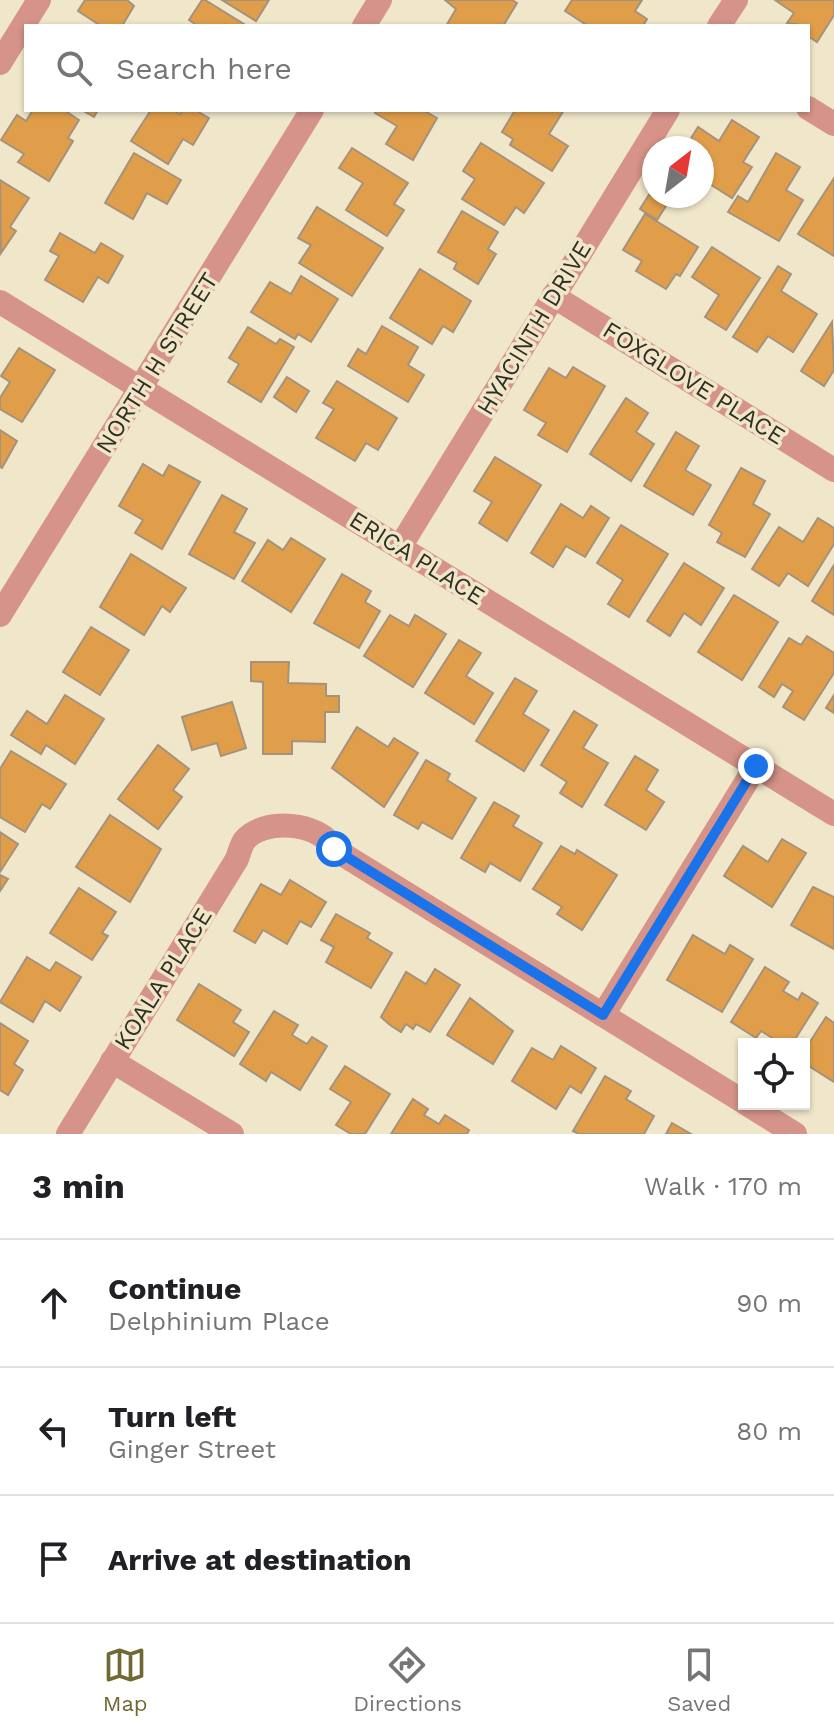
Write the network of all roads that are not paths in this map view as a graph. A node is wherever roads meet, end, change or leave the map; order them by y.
1 (39, 0) edge
2 (380, 0) edge
3 (736, 0) edge
4 (24, 24) edge
5 (24, 24) edge
6 (365, 24) edge
7 (720, 24) edge
8 (0, 63) edge
9 (810, 109) edge
10 (311, 112) edge
11 (667, 112) edge
12 (834, 124) edge
13 (553, 296) junction
14 (0, 302) edge
15 (142, 389) junction
16 (834, 470) edge
17 (400, 547) junction
18 (0, 615) edge
19 (756, 766) junction
20 (834, 814) edge
21 (603, 1015) junction
22 (112, 1061) junction
23 (738, 1099) edge
24 (756, 1110) edge
25 (68, 1134) edge
26 (232, 1134) edge
27 (795, 1134) edge

1 - 4 street
2 - 6 street
3 - 7 street
5 - 8 street
9 - 12 street
10 - 15 street, NORTH H STREET
11 - 13 street, HYACINTH DRIVE
13 - 16 street, FOXGLOVE PLACE
13 - 17 street, HYACINTH DRIVE
14 - 15 street, ERICA PLACE
15 - 17 street, ERICA PLACE
15 - 18 street, NORTH H STREET
17 - 19 street, ERICA PLACE
19 - 20 street, ERICA PLACE
19 - 21 street
21 - 22 street, KOALA PLACE
21 - 23 street
22 - 25 street, KOALA PLACE
22 - 26 street
24 - 27 street

